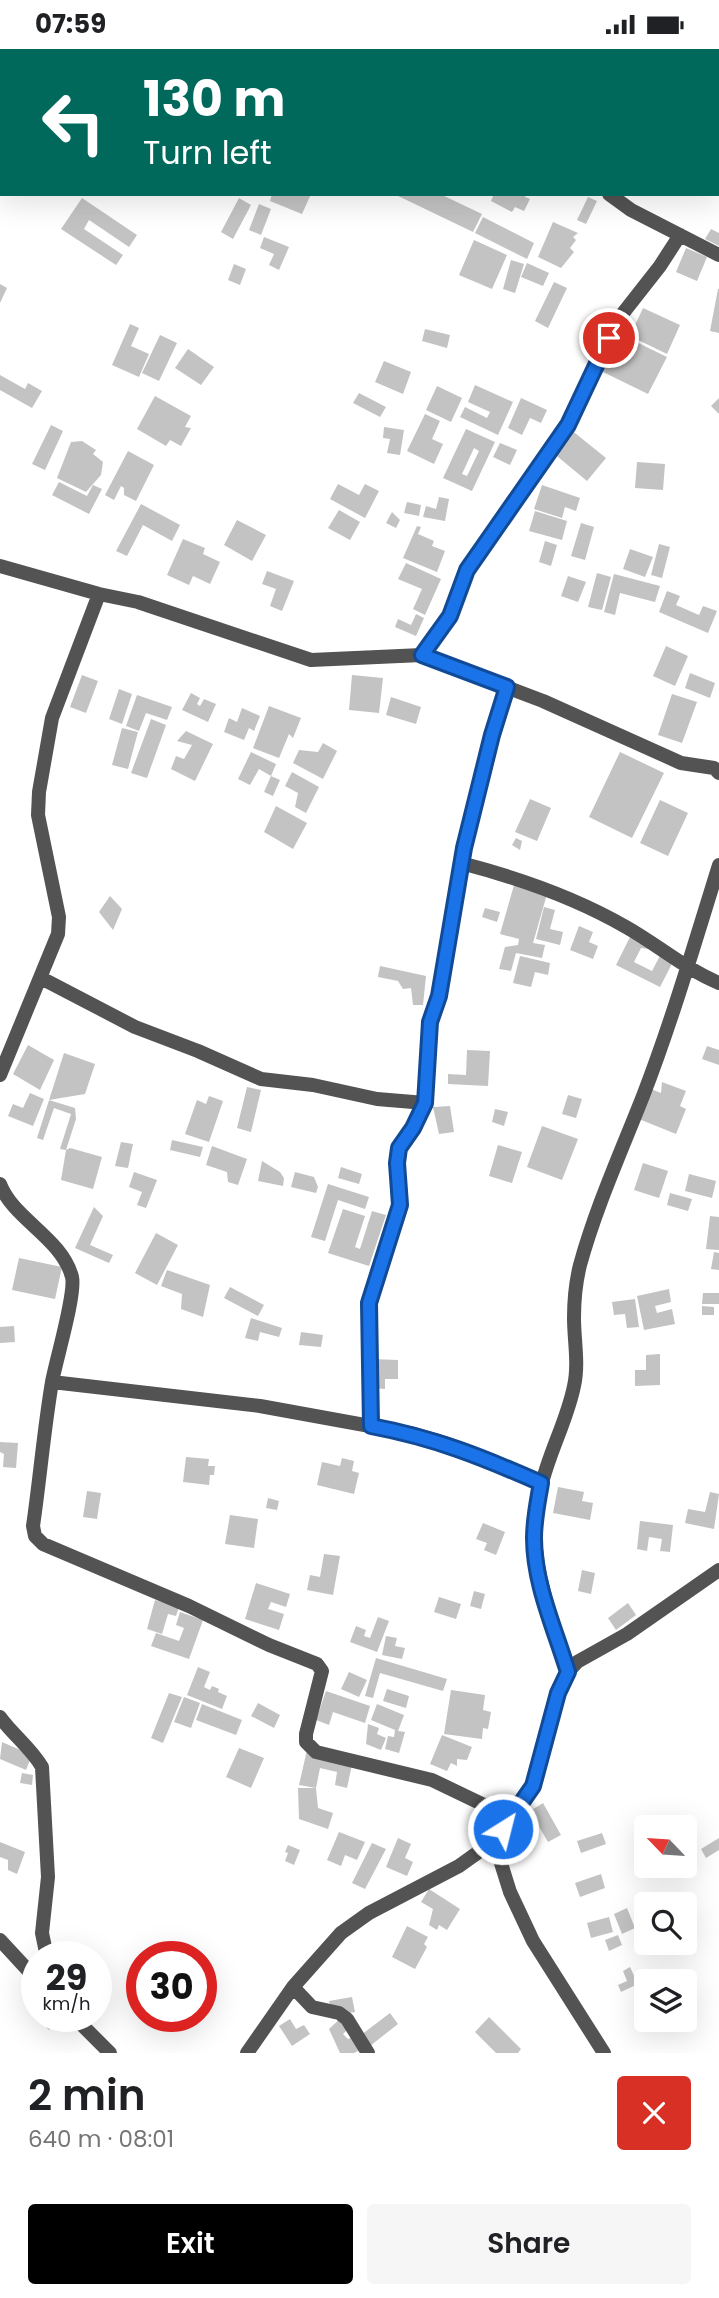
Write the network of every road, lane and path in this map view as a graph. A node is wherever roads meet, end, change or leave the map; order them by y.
1 (612, 196) edge
2 (680, 235) junction
3 (719, 255) edge
4 (0, 566) edge
5 (99, 594) junction
6 (422, 655) junction
7 (507, 687) junction
8 (718, 768) edge
9 (461, 863) junction
10 (719, 865) edge
11 (687, 967) junction
12 (41, 978) junction
13 (719, 983) edge
14 (0, 1075) edge
15 (425, 1103) junction
16 (0, 1184) edge
17 (52, 1382) junction
18 (371, 1426) junction
19 (541, 1483) junction
20 (719, 1570) edge
21 (568, 1672) junction
22 (0, 1717) edge
23 (512, 1818) junction
24 (494, 1841) junction
25 (0, 1940) edge
26 (44, 1941) edge
27 (21, 1963) edge
28 (293, 1987) junction
29 (90, 2032) edge
30 (110, 2053) edge
31 (247, 2053) edge
32 (368, 2053) edge
33 (604, 2053) edge

1 - 2 street
2 - 3 street
2 - 6 street
4 - 5 street
5 - 6 street
5 - 12 street
6 - 7 street
7 - 8 street
7 - 9 street
9 - 11 street
9 - 15 street
10 - 11 street
11 - 13 street
11 - 19 street
12 - 14 street
12 - 15 street
15 - 18 street
16 - 17 street
17 - 18 street
17 - 23 street
18 - 19 street
19 - 21 street
20 - 21 street
21 - 23 street
22 - 26 street
23 - 24 street
24 - 28 street
24 - 33 street
25 - 27 street
28 - 31 street
28 - 32 street
29 - 30 street

